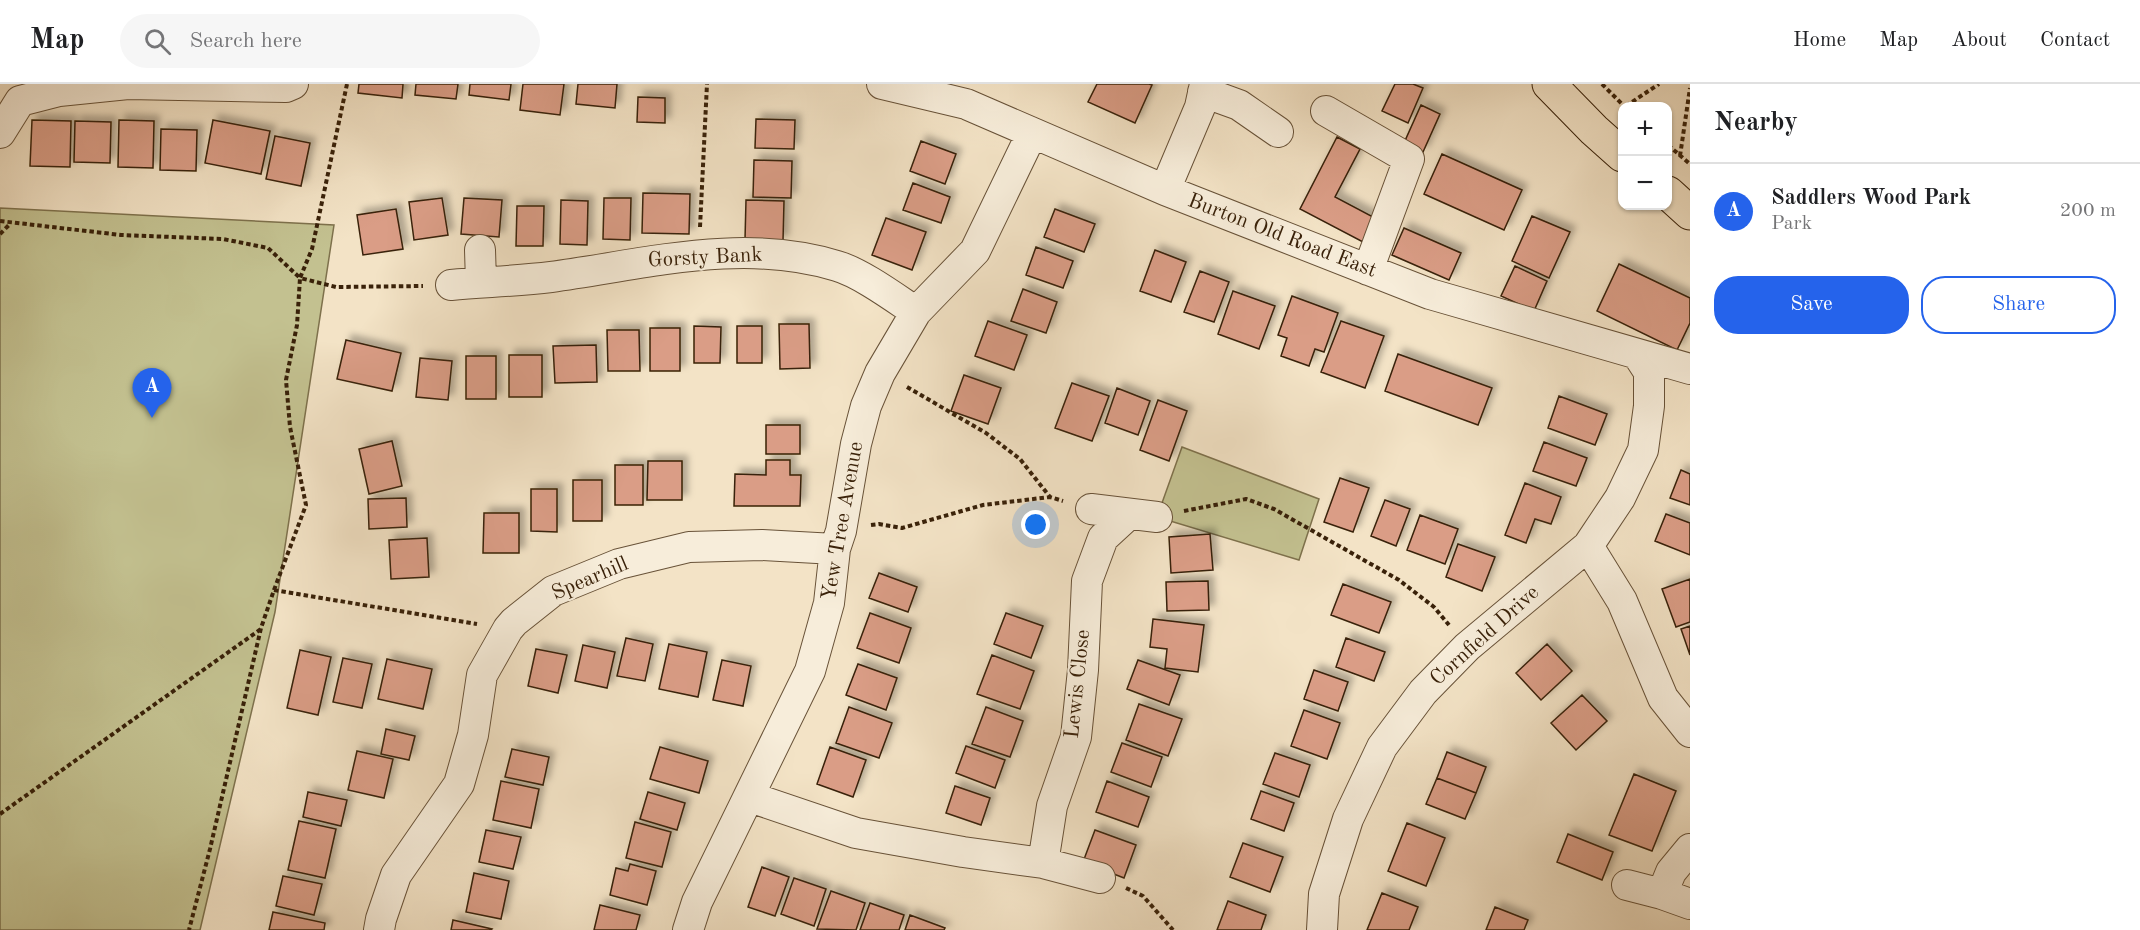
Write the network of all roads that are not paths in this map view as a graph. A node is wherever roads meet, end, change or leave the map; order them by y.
1 (293, 84) edge
2 (882, 84) edge
3 (1549, 84) edge
4 (1204, 88) edge
5 (1326, 111) dead end
6 (1278, 132) dead end
7 (0, 133) edge
8 (1032, 133) junction
9 (1618, 150) edge
10 (1164, 190) junction
11 (1672, 197) edge
12 (1690, 213) edge
13 (480, 250) dead end
14 (1368, 270) junction
15 (481, 282) junction
16 (451, 285) road end
17 (916, 312) junction
18 (1638, 355) junction
19 (1690, 369) edge
20 (1091, 509) road end
21 (838, 540) junction
22 (1588, 546) junction
23 (1690, 732) edge
24 (750, 797) junction
25 (1690, 849) edge
26 (1043, 863) junction
27 (1100, 878) road end
28 (1627, 885) dead end
29 (1662, 894) junction
30 (1690, 904) edge
31 (379, 930) edge
32 (688, 930) edge
33 (1322, 930) edge

1 - 7 street
2 - 8 street, Burton Old Road East
3 - 9 highway
4 - 6 street
4 - 10 street
5 - 14 street
8 - 10 street, Burton Old Road East
8 - 17 street, Yew Tree Avenue
10 - 14 street, Burton Old Road East
11 - 12 highway
13 - 15 street
14 - 18 street, Burton Old Road East
15 - 16 street, Gorsty Bank
15 - 17 street, Gorsty Bank
17 - 21 street, Yew Tree Avenue
18 - 19 street, Burton Old Road East
18 - 22 street, Cornfield Drive
20 - 26 street, Lewis Close
21 - 24 street, Yew Tree Avenue
21 - 31 street, Spearhill
22 - 23 street
22 - 33 street, Cornfield Drive
24 - 26 street
24 - 32 street, Yew Tree Avenue
25 - 29 street
26 - 27 street
28 - 29 street
29 - 30 street

